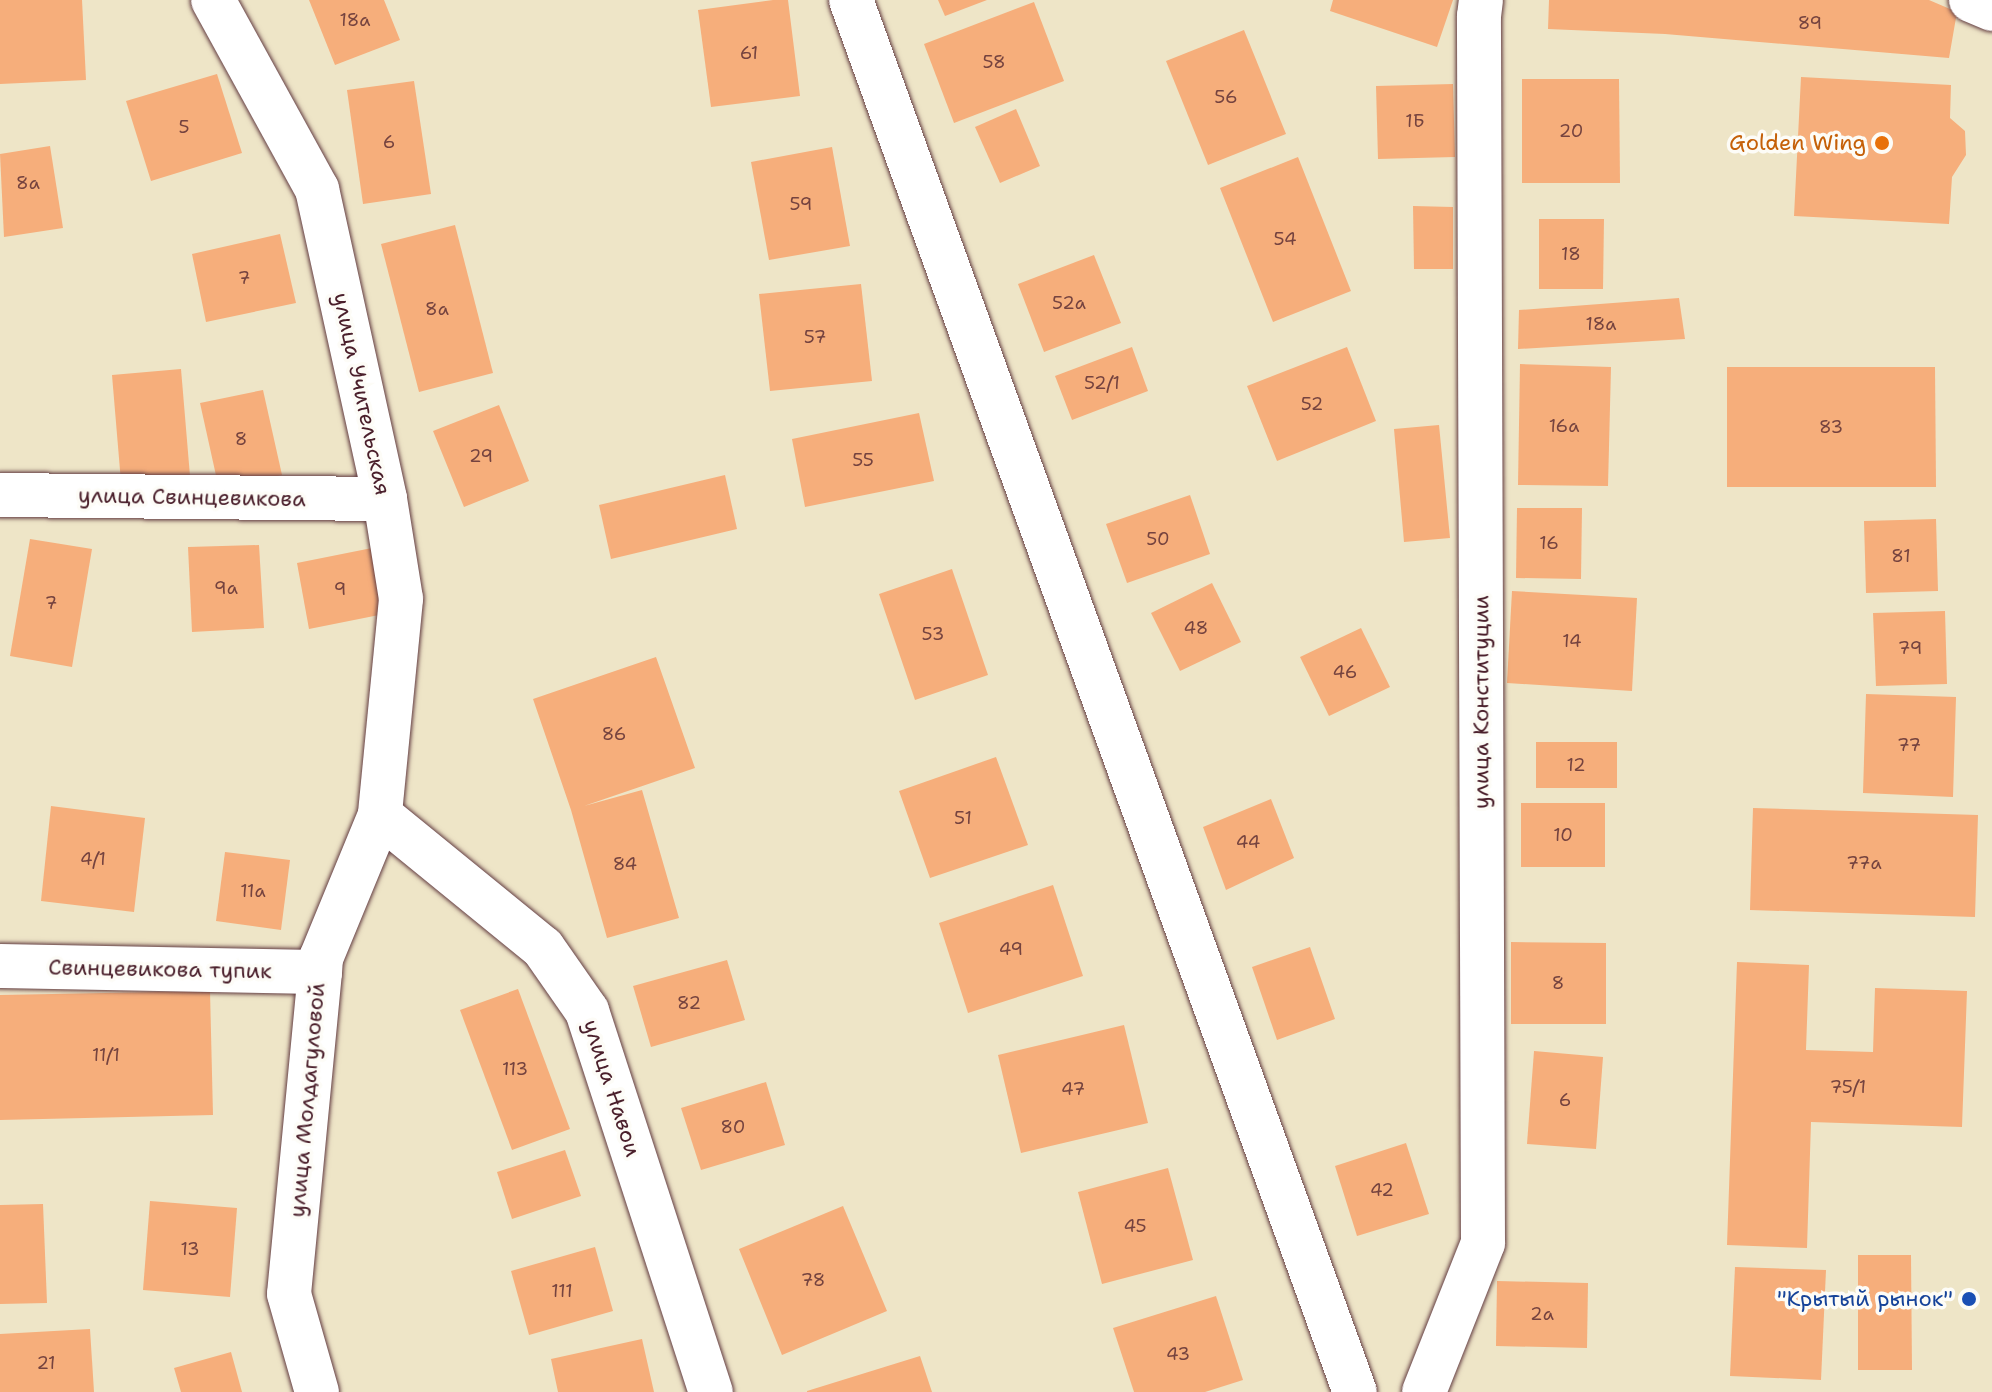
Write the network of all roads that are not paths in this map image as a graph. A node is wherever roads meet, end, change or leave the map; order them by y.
1 (213, 0) edge
2 (851, 0) edge
3 (1481, 0) edge
4 (1971, 0) edge
5 (1992, 9) edge
6 (0, 495) edge
7 (385, 499) junction
8 (380, 815) junction
9 (0, 966) edge
10 (320, 972) junction
11 (317, 1392) edge
12 (711, 1392) edge
13 (1355, 1392) edge
14 (1424, 1392) edge

1 - 7 street, улица Учительская
2 - 13 street
3 - 14 street, улица Конституции
4 - 5 street
6 - 7 street, улица Свинцевикова
7 - 8 street, улица Учительская
8 - 10 street, улица Молдагуловой
8 - 12 street, улица Навои
9 - 10 street, Свинцевикова тупик
10 - 11 street, улица Молдагуловой

